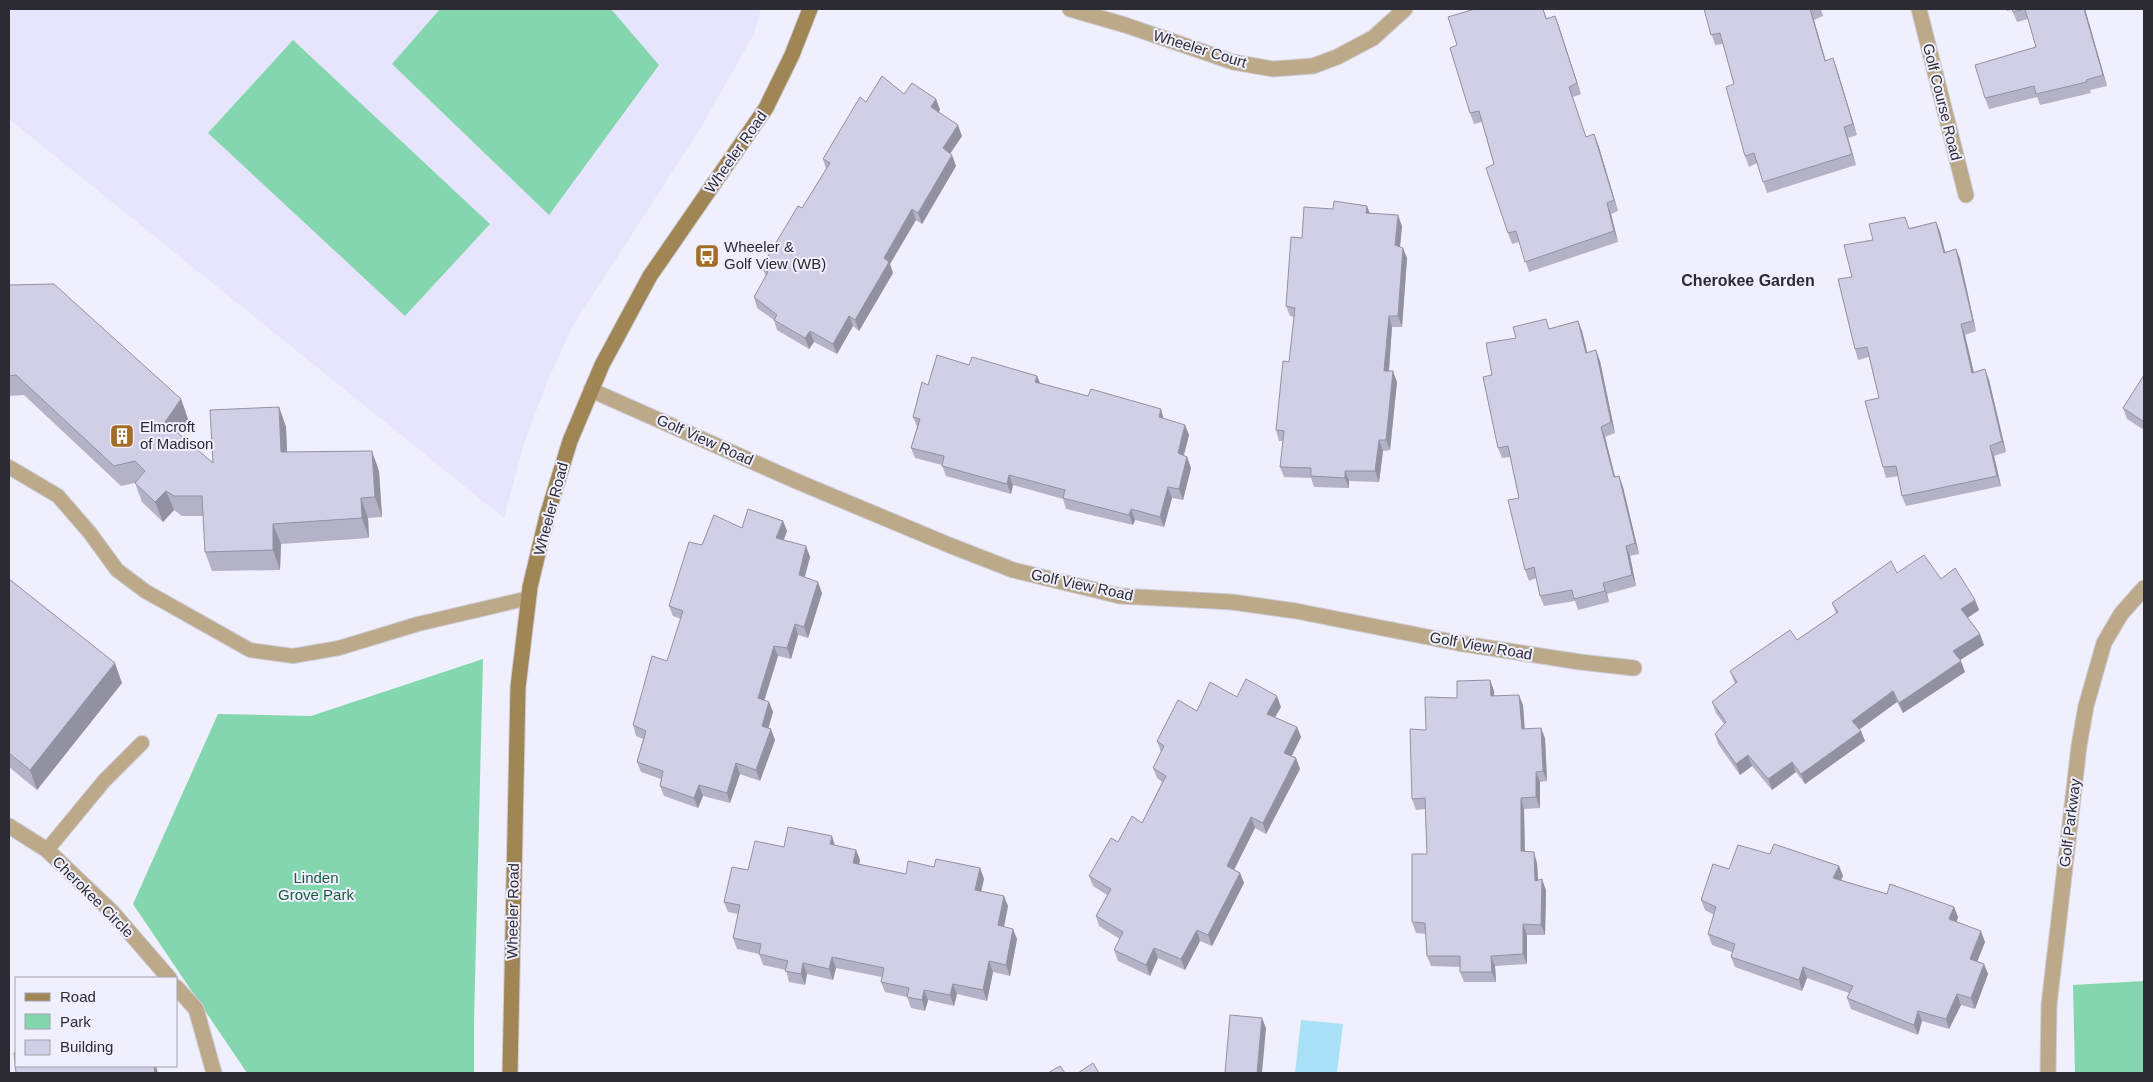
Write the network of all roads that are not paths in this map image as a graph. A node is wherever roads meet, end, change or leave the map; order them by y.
1 (810, 9) edge
2 (1070, 9) edge
3 (1405, 9) edge
4 (1919, 9) edge
5 (1966, 195) dead end
6 (591, 390) junction
7 (9, 467) edge
8 (2144, 588) edge
9 (528, 598) junction
10 (1634, 668) dead end
11 (142, 743) dead end
12 (9, 826) edge
13 (46, 850) junction
14 (168, 977) edge
15 (178, 989) edge
16 (214, 1073) edge
17 (510, 1073) edge
18 (2048, 1073) edge

1 - 6 street, Wheeler Road
2 - 3 street, Wheeler Court
4 - 5 street, Golf Course Road
6 - 9 street, Wheeler Road
6 - 10 street, Golf View Road
7 - 9 lane
8 - 18 street, Golf Parkway
9 - 17 street, Wheeler Road
11 - 13 lane
12 - 13 street, Cherokee Circle
13 - 14 street, Cherokee Circle
15 - 16 street

